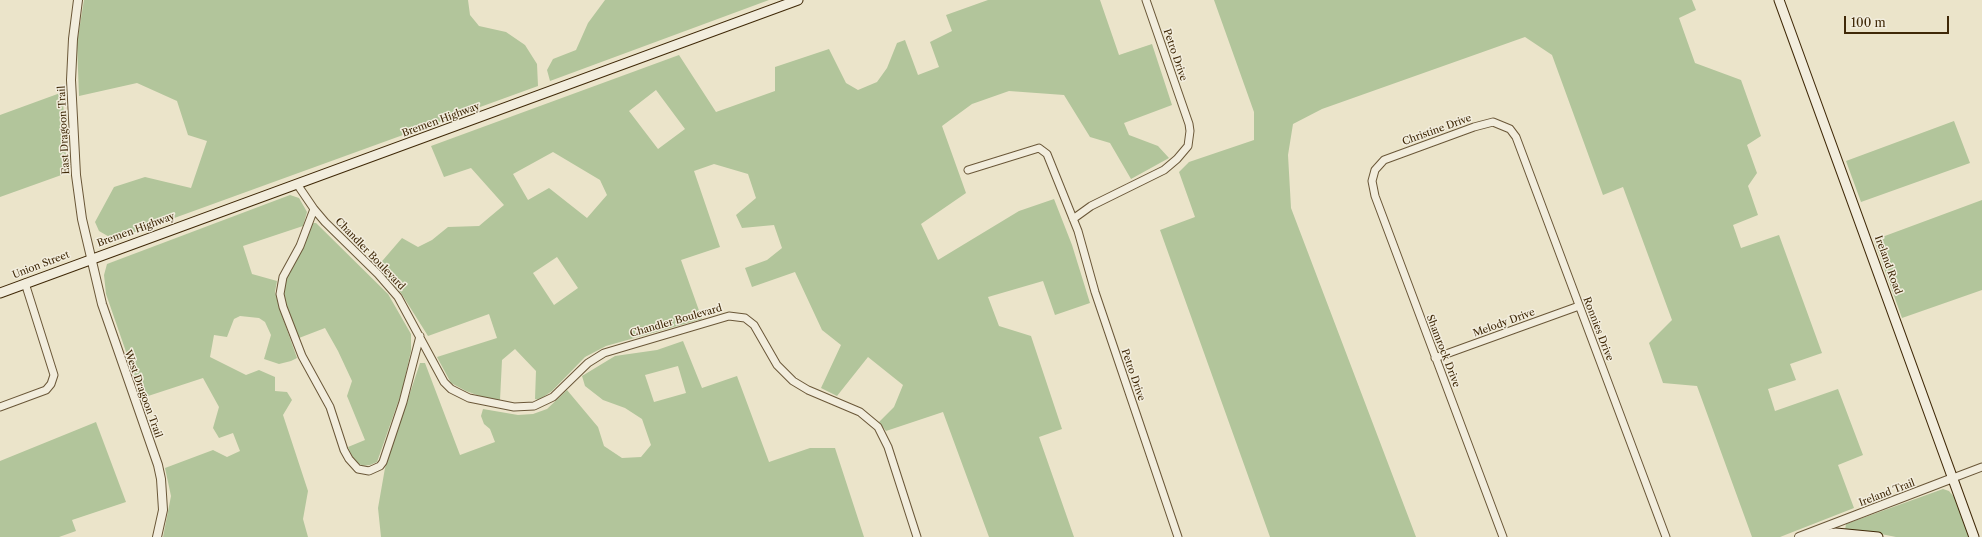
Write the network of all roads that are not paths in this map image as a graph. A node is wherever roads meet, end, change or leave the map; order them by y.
1 (78, 0) edge
2 (798, 0) edge
3 (1146, 0) edge
4 (1779, 0) edge
5 (1510, 129) joint
6 (968, 170) dead end
7 (1375, 170) joint
8 (298, 184) junction
9 (314, 209) junction
10 (1073, 219) junction
11 (90, 259) junction
12 (25, 283) junction
13 (0, 293) edge
14 (1579, 306) junction
15 (420, 336) junction
16 (1435, 358) junction
17 (0, 407) edge
18 (1982, 467) edge
19 (1953, 478) junction
20 (157, 537) edge
21 (918, 537) edge
22 (1178, 537) edge
23 (1503, 537) edge
24 (1666, 537) edge
25 (1798, 537) edge
26 (1805, 537) edge
27 (1878, 537) edge
28 (1974, 537) edge

1 - 11 street, East Dragoon Trail
2 - 8 main road, Bremen Highway
3 - 10 street, Petro Drive
4 - 19 main road, Ireland Road
5 - 7 street, Christine Drive
5 - 14 street, Ronnies Drive
6 - 10 street, Petro Drive
7 - 16 street, Shamrock Drive
8 - 9 street, Chandler Boulevard
8 - 11 main road, Bremen Highway
9 - 15 street, Chandler Boulevard
9 - 15 street
10 - 22 street, Petro Drive
11 - 12 main road, Union Street
11 - 20 street, West Dragoon Trail
12 - 13 main road, Union Street
12 - 17 street
14 - 16 street, Melody Drive
14 - 24 street, Ronnies Drive
15 - 21 street, Chandler Boulevard
16 - 23 street, Shamrock Drive
18 - 19 street, Ireland Trail
19 - 25 street, Ireland Trail
19 - 28 main road, Ireland Road
26 - 27 main road

